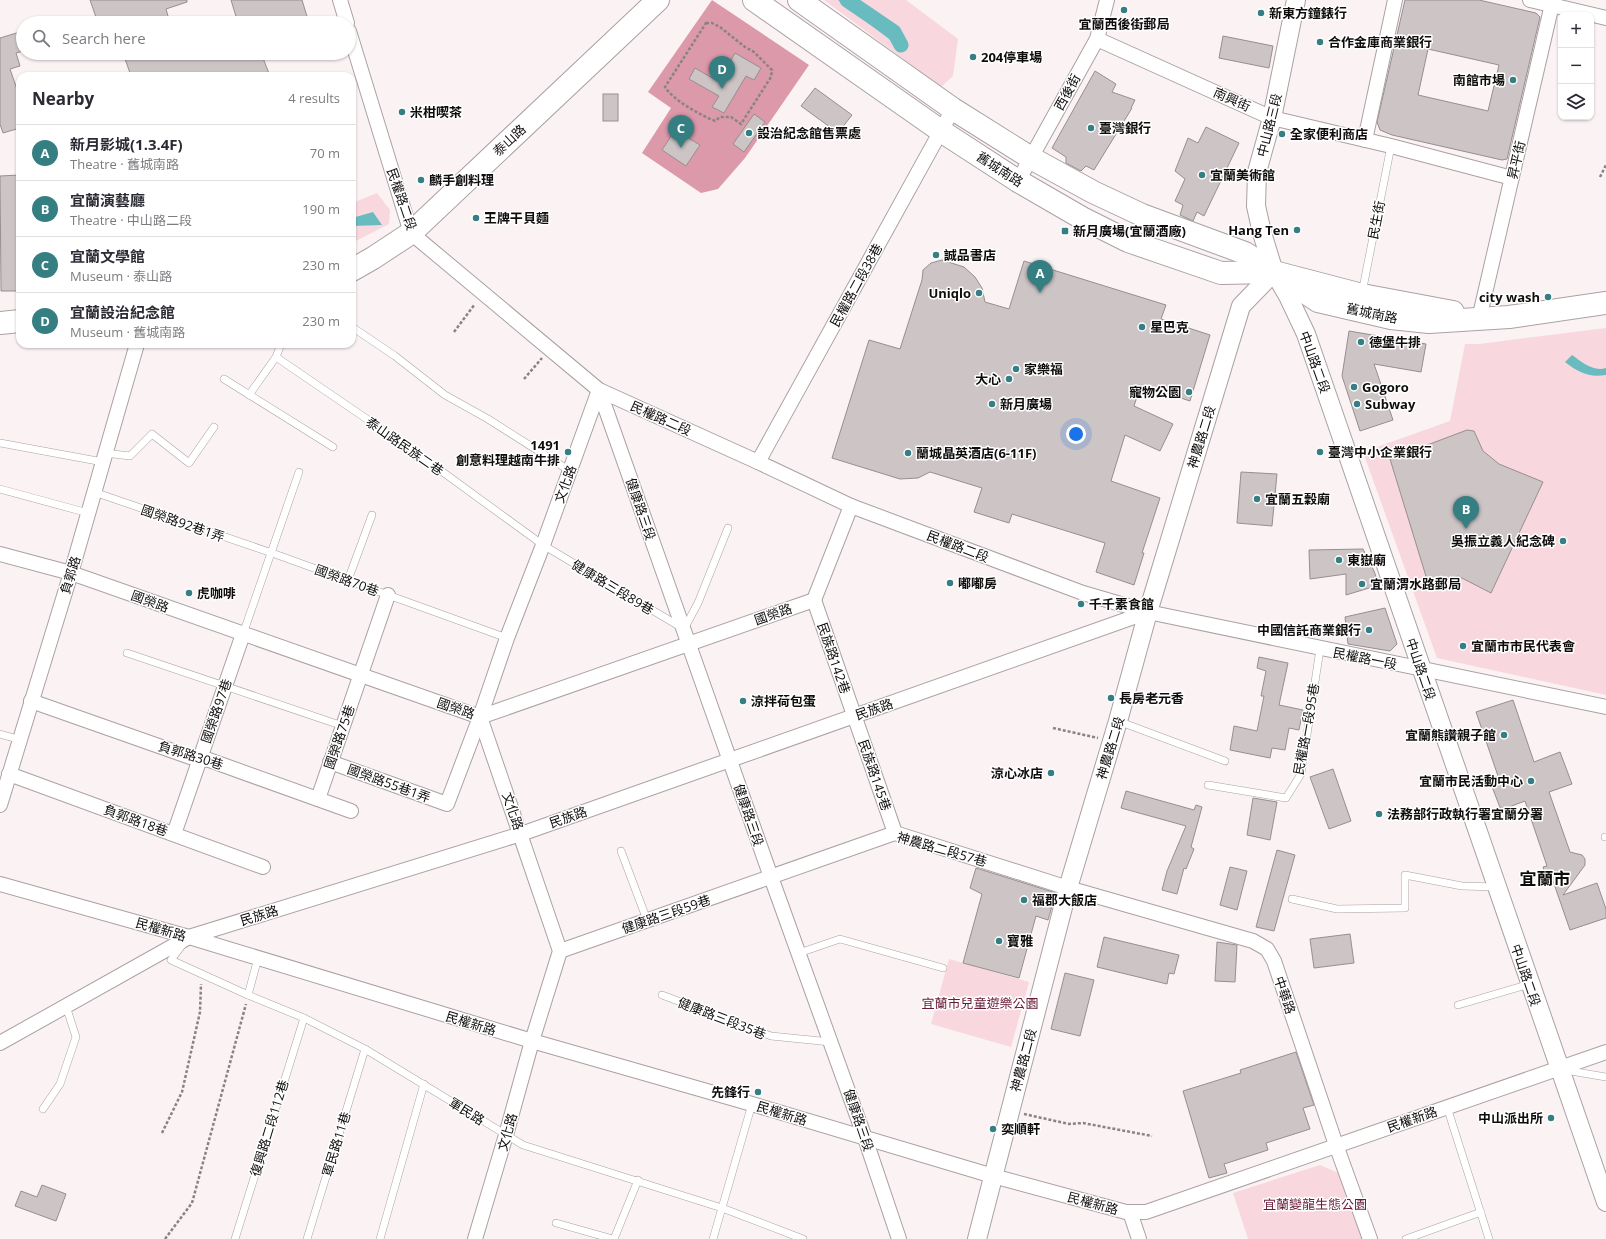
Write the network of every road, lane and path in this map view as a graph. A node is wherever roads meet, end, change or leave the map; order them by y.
1 (340, 0) edge
2 (658, 0) edge
3 (754, 0) edge
4 (799, 0) edge
5 (1107, 0) edge
6 (1296, 0) edge
7 (1395, 0) edge
8 (1530, 0) edge
9 (1552, 2) edge
10 (345, 16) edge
11 (1606, 18) edge
12 (1097, 38) junction
13 (356, 54) edge
14 (760, 94) joint
15 (953, 109) junction
16 (1272, 118) junction
17 (941, 131) junction
18 (1365, 140) junction
19 (1391, 146) junction
20 (1030, 158) junction
21 (1606, 165) edge
22 (1600, 177) dead end
23 (1512, 178) junction
24 (1018, 181) junction
25 (411, 233) junction
26 (356, 268) edge
27 (1274, 272) junction
28 (484, 294) junction
29 (1362, 295) junction
30 (1606, 303) edge
31 (1479, 319) junction
32 (0, 322) edge
33 (16, 322) edge
34 (356, 330) edge
35 (454, 332) dead end
36 (136, 348) edge
37 (279, 348) edge
38 (550, 349) junction
39 (276, 357) junction
40 (224, 379) dead end
41 (524, 379) dead end
42 (599, 390) junction
43 (249, 395) junction
44 (214, 427) dead end
45 (0, 443) edge
46 (333, 447) dead end
47 (104, 458) junction
48 (758, 462) junction
49 (570, 471) junction
50 (299, 472) dead end
51 (0, 489) edge
52 (94, 492) junction
53 (851, 506) junction
54 (88, 513) junction
55 (372, 515) dead end
56 (728, 528) dead end
57 (543, 545) junction
58 (272, 553) junction
59 (0, 554) edge
60 (71, 573) junction
61 (348, 580) junction
62 (388, 595) junction
63 (814, 600) junction
64 (1148, 612) junction
65 (684, 629) junction
66 (243, 634) junction
67 (508, 638) junction
68 (689, 643) junction
69 (1320, 649) junction
70 (127, 653) dead end
71 (1421, 669) junction
72 (360, 675) junction
73 (225, 685) junction
74 (31, 700) junction
75 (1606, 707) edge
76 (854, 716) junction
77 (480, 717) junction
78 (1118, 721) junction
79 (343, 726) junction
80 (1053, 728) dead end
81 (0, 734) edge
82 (21, 740) junction
83 (1112, 741) junction
84 (200, 758) junction
85 (730, 760) junction
86 (330, 762) junction
87 (1225, 762) dead end
88 (10, 774) junction
89 (1208, 785) dead end
90 (318, 799) junction
91 (0, 805) edge
92 (351, 811) dead end
93 (895, 833) junction
94 (174, 834) junction
95 (521, 834) junction
96 (621, 851) dead end
97 (263, 866) dead end
98 (771, 877) junction
99 (0, 884) edge
100 (1496, 887) junction
101 (1068, 888) junction
102 (1292, 899) dead end
103 (647, 920) junction
104 (189, 937) junction
105 (560, 951) junction
106 (799, 953) junction
107 (258, 958) junction
108 (943, 968) dead end
109 (202, 974) junction
110 (1530, 984) junction
111 (248, 995) junction
112 (662, 995) dead end
113 (1458, 1005) dead end
114 (66, 1006) junction
115 (304, 1018) junction
116 (532, 1041) junction
117 (831, 1042) junction
118 (0, 1043) edge
119 (365, 1049) junction
120 (1606, 1052) edge
121 (1559, 1068) junction
122 (1606, 1077) edge
123 (424, 1084) junction
124 (752, 1104) junction
125 (1447, 1107) junction
126 (43, 1109) dead end
127 (1010, 1111) junction
128 (162, 1133) dead end
129 (506, 1135) junction
130 (1152, 1136) dead end
131 (865, 1138) junction
132 (1336, 1145) junction
133 (993, 1176) junction
134 (638, 1180) junction
135 (1606, 1202) edge
136 (722, 1208) junction
137 (1130, 1212) junction
138 (1481, 1212) junction
139 (556, 1223) dead end
140 (165, 1239) edge
141 (235, 1239) edge
142 (307, 1239) edge
143 (380, 1239) edge
144 (475, 1239) edge
145 (613, 1239) edge
146 (713, 1239) edge
147 (803, 1239) edge
148 (899, 1239) edge
149 (977, 1239) edge
150 (1138, 1239) edge
151 (1370, 1239) edge
152 (1406, 1239) edge
153 (1489, 1239) edge

1 - 10 street
2 - 25 main road, 泰山路
3 - 17 main road, 舊城南路
4 - 15 main road, 舊城南路
5 - 12 street, 西後街
6 - 16 street, 中山路三段
7 - 18 street
8 - 9 street
9 - 11 street
9 - 23 street, 昇平街
12 - 16 street, 南興街
12 - 20 street, 西後街
13 - 25 street, 民權路二段
14 - 14 path
15 - 17 street, 民權路二段38巷
15 - 20 main road, 舊城南路
16 - 18 street, 南興街
16 - 27 street, 中山路三段
17 - 24 main road, 舊城南路
17 - 48 street, 民權路二段38巷
18 - 19 street, 南興街
19 - 23 street, 南興街
19 - 29 lane, 民生街
20 - 24 street, 西後街
20 - 27 main road, 舊城南路
21 - 22 path
23 - 31 street, 昇平街
24 - 27 main road, 舊城南路
25 - 26 main road, 泰山路
25 - 28 street, 民權路二段
27 - 29 main road, 舊城南路
27 - 31 main road, 舊城南路
27 - 64 street, 神農路二段
27 - 71 street, 中山路二段
28 - 35 path
28 - 38 street, 民權路二段
29 - 31 main road, 舊城南路
30 - 31 main road, 舊城南路
32 - 33 main road
34 - 49 lane
36 - 47 street, 負郭路
37 - 39 lane
38 - 41 path
38 - 42 street, 民權路二段
39 - 43 lane
39 - 57 lane, 泰山路民族二巷
40 - 43 lane
42 - 48 street, 民權路二段
42 - 49 street, 文化路
42 - 65 street, 健康路三段
43 - 46 lane
44 - 47 lane
45 - 47 lane
47 - 52 street, 負郭路
48 - 53 street, 民權路二段
49 - 57 street, 文化路
50 - 58 lane
51 - 54 lane
52 - 54 street, 負郭路
52 - 58 lane, 國榮路92巷1弄
53 - 63 street
53 - 64 street, 民權路二段
54 - 60 street, 負郭路
55 - 61 lane
56 - 65 lane
57 - 65 lane, 健康路三段89巷
57 - 67 street, 文化路
58 - 61 lane, 國榮路70巷
58 - 66 lane
59 - 60 street, 國榮路
60 - 66 street, 國榮路
60 - 74 street, 負郭路
61 - 62 lane, 國榮路70巷
62 - 67 lane
62 - 72 street, 國榮路70巷
63 - 68 street, 國榮路
63 - 76 street, 民族路142巷
64 - 69 street, 民權路一段
64 - 76 street, 民族路
64 - 78 street, 神農路二段
65 - 68 street, 健康路三段
66 - 72 street, 國榮路
66 - 73 street, 國榮路97巷
67 - 77 street, 文化路
68 - 77 street, 國榮路
68 - 85 street, 健康路三段
69 - 71 street, 民權路一段
69 - 89 lane, 民權路一段95巷
70 - 73 lane
71 - 75 street, 民權路一段
71 - 100 street, 中山路二段
72 - 77 street, 國榮路
72 - 79 street, 國榮路75巷
73 - 79 lane
73 - 84 street, 國榮路97巷
74 - 82 street, 負郭路
74 - 84 street, 負郭路30巷
76 - 85 street, 民族路
76 - 93 street, 民族路145巷
77 - 86 street, 國榮路55巷1弄
77 - 95 street, 文化路
78 - 83 street, 神農路二段
78 - 87 lane
79 - 86 street, 國榮路75巷
80 - 83 path
81 - 82 lane
82 - 88 street, 負郭路
83 - 101 street, 神農路二段
84 - 90 street, 負郭路30巷
84 - 94 street, 國榮路97巷
85 - 95 street, 民族路
85 - 98 street, 健康路三段
86 - 90 street, 國榮路75巷
88 - 91 street, 負郭路
88 - 94 street, 負郭路18巷
90 - 92 street, 負郭路30巷
93 - 98 street, 神農路二段57巷
93 - 101 street, 神農路二段57巷
94 - 97 street, 負郭路18巷
95 - 104 street, 民族路
95 - 105 street, 文化路
96 - 103 lane
98 - 103 street, 健康路三段59巷
98 - 106 street, 健康路三段
99 - 104 street, 民權新路
100 - 102 lane
100 - 110 street, 中山路二段
101 - 127 street, 神農路二段
101 - 132 street, 中華路
103 - 105 street, 健康路三段59巷
104 - 107 street, 民權新路
104 - 109 lane, 軍民路
104 - 114 street, 民族路
105 - 116 street, 文化路
106 - 108 lane
106 - 117 street, 健康路三段
107 - 111 lane
107 - 116 street, 民權新路
109 - 111 lane, 軍民路
109 - 128 path
110 - 113 lane
110 - 121 street, 中山路二段
111 - 115 lane, 軍民路
111 - 140 path
112 - 117 lane, 健康路三段35巷
114 - 118 street, 民族路
114 - 126 lane
115 - 119 lane, 軍民路
115 - 141 lane, 復興路二段112巷
116 - 124 street, 民權新路
116 - 129 street, 文化路
117 - 131 street, 健康路三段
119 - 123 lane, 軍民路
119 - 142 lane, 軍民路11巷
120 - 121 street, 民權新路
121 - 122 lane
121 - 125 street, 民權新路
121 - 135 street, 中山路二段
123 - 129 lane, 軍民路
123 - 143 lane
124 - 131 street, 民權新路
124 - 136 lane
125 - 132 street, 民權新路
125 - 138 lane
127 - 130 path
127 - 133 street, 神農路二段
129 - 134 lane, 軍民路
129 - 144 street, 文化路
131 - 133 street, 民權新路
131 - 148 street, 健康路三段
132 - 137 street, 民權新路
132 - 151 street, 中華路
133 - 137 street, 民權新路
133 - 149 street, 神農路二段
134 - 136 lane, 軍民路
134 - 145 lane
136 - 146 lane
136 - 147 lane, 軍民路
137 - 150 street
138 - 152 lane
138 - 153 lane
139 - 145 lane

